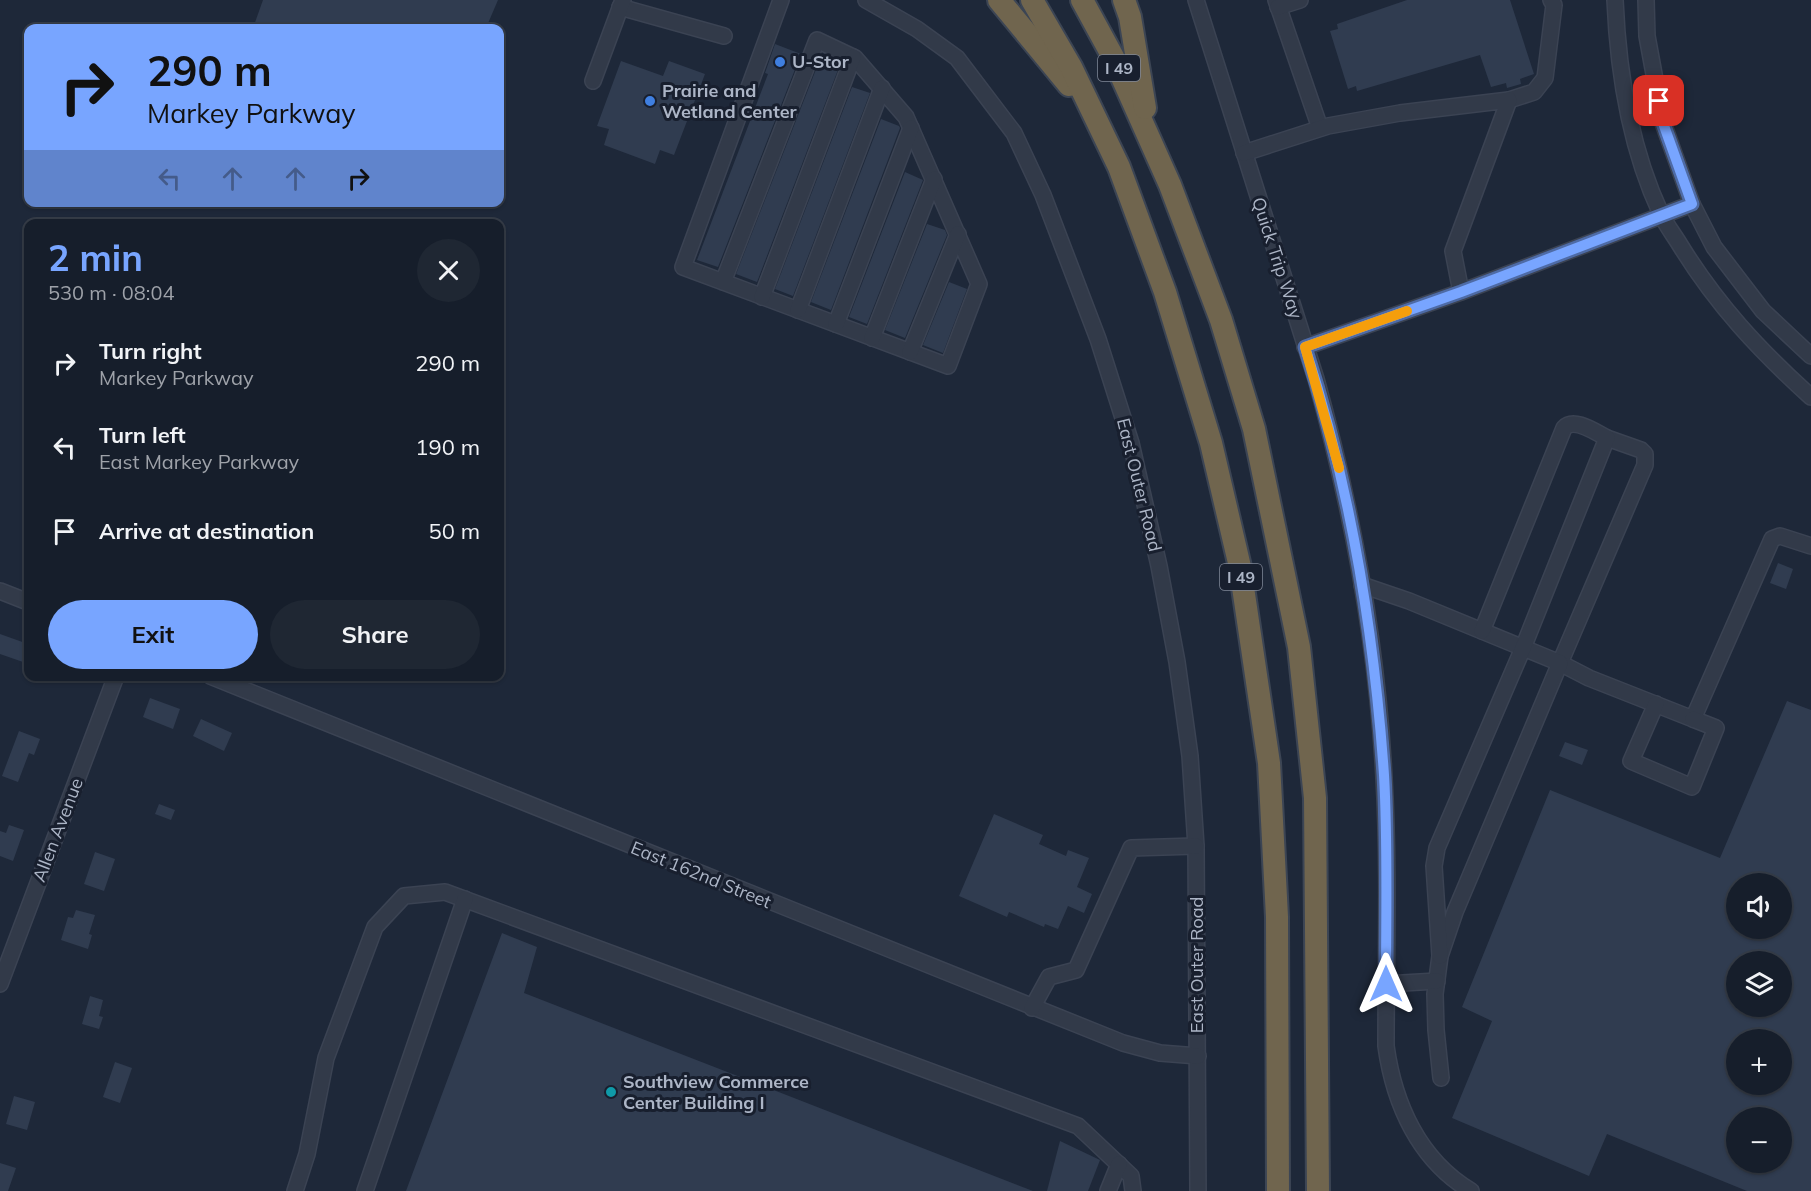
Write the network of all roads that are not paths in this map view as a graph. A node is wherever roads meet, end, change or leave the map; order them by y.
1 (781, 0) edge
2 (866, 0) edge
3 (999, 0) edge
4 (1032, 0) edge
5 (1082, 0) edge
6 (1124, 0) edge
7 (1196, 0) edge
8 (1300, 0) edge
9 (1551, 0) edge
10 (1615, 0) edge
11 (1646, 0) edge
12 (622, 3) edge
13 (1277, 4) edge
14 (724, 36) dead end
15 (853, 57) junction
16 (593, 81) dead end
17 (882, 88) junction
18 (1509, 100) junction
19 (1096, 118) junction
20 (911, 128) junction
21 (1320, 128) junction
22 (1150, 139) junction
23 (1244, 153) junction
24 (934, 179) junction
25 (1692, 204) junction
26 (1661, 214) junction
27 (958, 234) junction
28 (723, 282) junction
29 (1461, 292) junction
30 (762, 297) junction
31 (798, 310) junction
32 (836, 324) junction
33 (872, 338) junction
34 (1305, 347) junction
35 (910, 352) junction
36 (1811, 356) edge
37 (1811, 397) edge
38 (1607, 438) junction
39 (1811, 546) edge
40 (1362, 585) junction
41 (0, 591) edge
42 (24, 600) edge
43 (1482, 631) junction
44 (1523, 648) junction
45 (1560, 663) junction
46 (114, 681) edge
47 (222, 681) edge
48 (1656, 704) junction
49 (1694, 719) junction
50 (1196, 846) junction
51 (465, 899) junction
52 (1440, 956) junction
53 (1437, 981) junction
54 (0, 984) edge
55 (1386, 984) junction
56 (1032, 1008) junction
57 (1198, 1056) junction
58 (1441, 1078) dead end
59 (1119, 1164) junction
60 (295, 1191) edge
61 (365, 1191) edge
62 (1108, 1191) edge
63 (1133, 1191) edge
64 (1198, 1191) edge
65 (1278, 1191) edge
66 (1318, 1191) edge
67 (1471, 1191) edge

1 - 28 street
2 - 50 street, East Outer Road
3 - 19 highway
4 - 19 highway, I 49
5 - 22 highway, I 49
6 - 22 highway
7 - 23 street, Quick Trip Way
8 - 13 street
9 - 18 street
10 - 26 street
11 - 25 street
12 - 14 street
12 - 16 street
13 - 21 street
15 - 17 street
15 - 28 street
15 - 30 street
17 - 20 street
17 - 31 street
18 - 21 street
18 - 29 street
19 - 65 highway, I 49
20 - 24 street
20 - 32 street
21 - 23 street
22 - 66 highway, I 49
23 - 34 street, Quick Trip Way
24 - 27 street
24 - 33 street
25 - 26 street
25 - 36 street
26 - 29 street
26 - 37 street
27 - 35 street
27 - 35 street
28 - 30 street
29 - 34 street
30 - 31 street
31 - 32 street
32 - 33 street
33 - 35 street
34 - 40 street, Quick Trip Way
38 - 43 street
38 - 44 street
38 - 45 street
39 - 49 street
40 - 43 street
40 - 55 street, Quick Trip Way
41 - 42 street
43 - 44 street
44 - 45 street
44 - 52 street
45 - 48 street
45 - 52 street
46 - 54 street, Allen Avenue
47 - 56 street, East 162nd Street
48 - 49 street
48 - 49 street
50 - 56 street
50 - 57 street, East Outer Road
51 - 59 street
51 - 60 street
51 - 61 street
52 - 53 street
53 - 55 street
53 - 58 street
55 - 67 street, Quick Trip Way
56 - 57 street, East 162nd Street
57 - 64 street, East Outer Road
59 - 62 street
59 - 63 street

